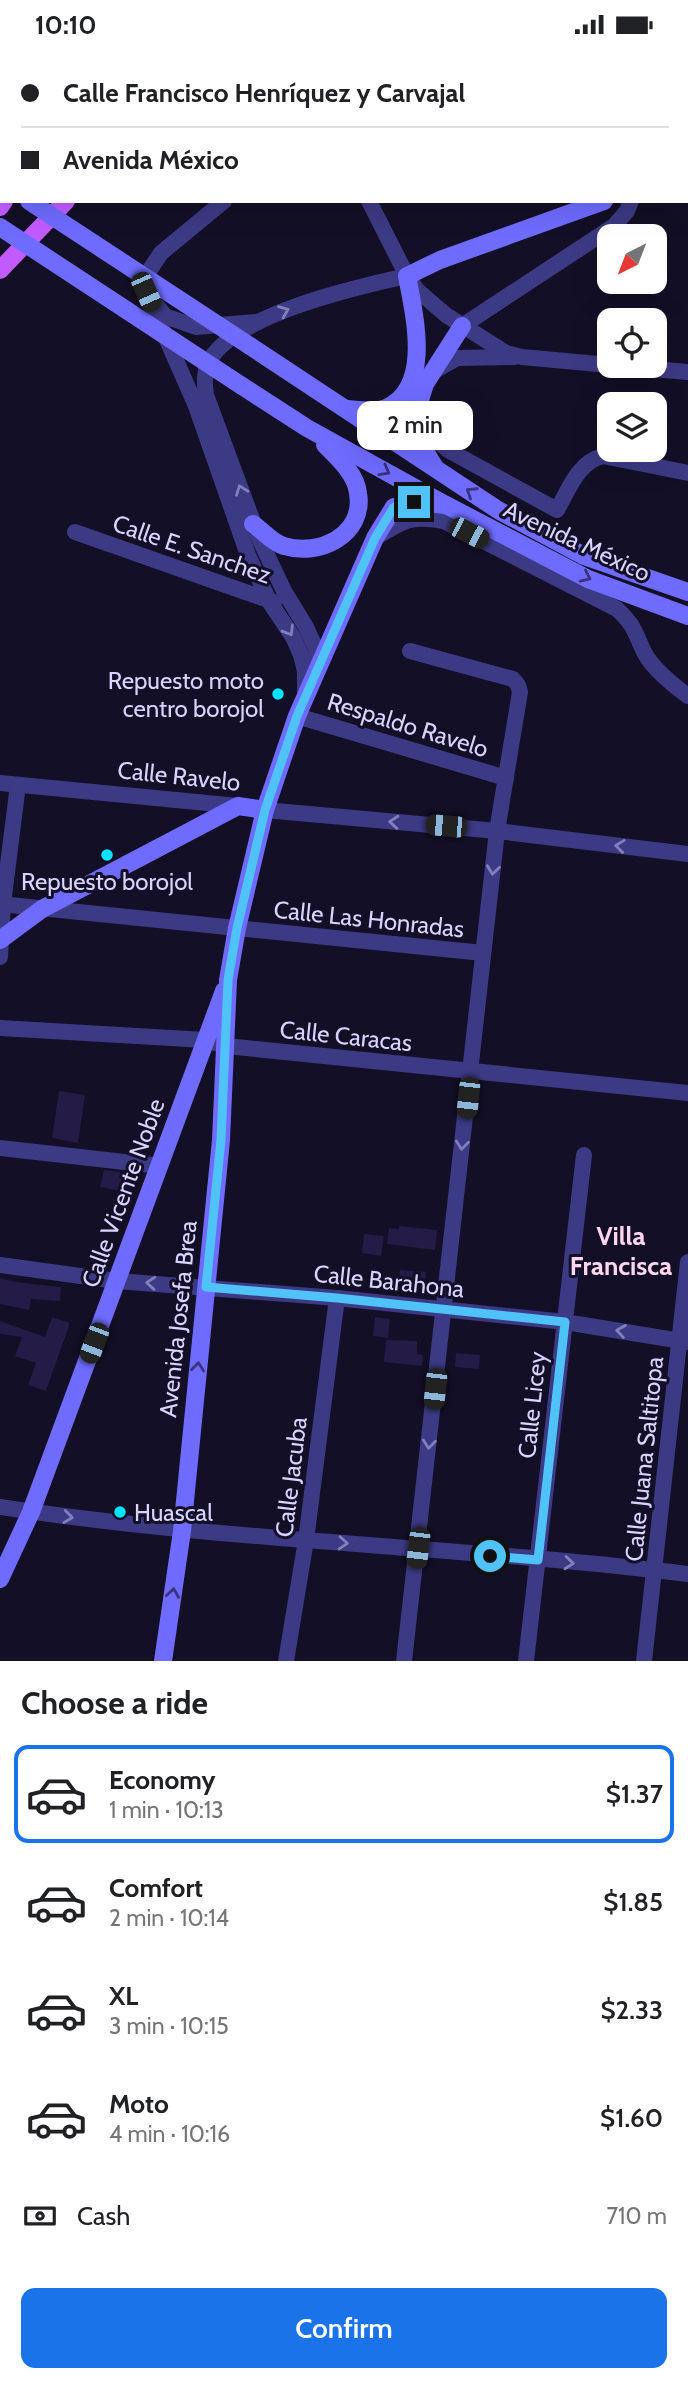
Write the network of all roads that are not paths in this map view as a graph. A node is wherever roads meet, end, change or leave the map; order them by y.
1 (32, 203) edge
2 (64, 203) edge
3 (222, 203) edge
4 (370, 203) edge
5 (598, 203) edge
6 (630, 203) edge
7 (0, 227) edge
8 (0, 270) edge
9 (407, 276) junction
10 (146, 292) junction
11 (259, 321) junction
12 (462, 326) junction
13 (522, 357) junction
14 (597, 364) edge
15 (667, 370) edge
16 (434, 371) junction
17 (688, 372) edge
18 (419, 405) junction
19 (344, 409) junction
20 (307, 428) junction
21 (435, 469) junction
22 (688, 473) edge
23 (446, 505) junction
24 (254, 524) junction
25 (75, 532) dead end
26 (375, 538) junction
27 (688, 592) edge
28 (270, 601) junction
29 (294, 607) junction
30 (688, 616) edge
31 (410, 651) dead end
32 (318, 663) junction
33 (304, 696) junction
34 (688, 696) edge
35 (297, 716) junction
36 (506, 778) junction
37 (0, 783) edge
38 (18, 785) junction
39 (238, 806) junction
40 (265, 810) junction
41 (497, 831) junction
42 (688, 854) edge
43 (1, 904) edge
44 (42, 909) junction
45 (237, 928) junction
46 (0, 945) edge
47 (483, 953) junction
48 (228, 980) junction
49 (0, 1028) edge
50 (205, 1039) junction
51 (226, 1046) junction
52 (471, 1072) junction
53 (688, 1093) edge
54 (0, 1148) edge
55 (584, 1155) dead end
56 (160, 1166) junction
57 (688, 1262) edge
58 (0, 1265) edge
59 (117, 1281) junction
60 (206, 1287) junction
61 (337, 1298) junction
62 (444, 1309) junction
63 (565, 1322) junction
64 (684, 1341) edge
65 (0, 1507) edge
66 (31, 1512) junction
67 (182, 1531) junction
68 (306, 1541) junction
69 (418, 1548) junction
70 (538, 1560) junction
71 (654, 1570) junction
72 (688, 1574) edge
73 (0, 1580) edge
74 (163, 1661) edge
75 (286, 1661) edge
76 (404, 1661) edge
77 (526, 1661) edge
78 (644, 1661) edge

1 - 19 main road, Avenida México, bridge
2 - 8 main road
3 - 10 street
4 - 9 street
5 - 9 main road
6 - 12 street
7 - 20 main road, Avenida México, bridge
11 -> 9 street
9 - 12 street
9 - 19 main road
10 - 11 street
10 - 28 street
24 -> 11 street
12 - 13 street
12 - 16 main road
13 - 14 street
13 - 16 street
15 - 17 street
16 - 18 main road
18 - 21 main road
18 - 22 street
19 - 21 main road, Avenida México
20 -> 23 main road, Avenida México
20 - 24 main road
27 -> 21 main road, Avenida México
23 - 26 main road, Avenida México
23 -> 30 main road, Avenida México
24 - 29 street
25 - 28 street, Calle E. Sanchez
26 - 32 main road, Avenida México
26 - 34 street
28 - 29 street, Calle E. Sanchez
28 -> 33 street
29 - 32 street
31 - 36 street
32 - 33 main road, Avenida México
33 - 35 main road, Avenida México
35 - 36 street, Respaldo Ravelo
35 - 40 main road, Avenida México
36 - 41 street
37 - 38 street, Calle Ravelo
38 - 39 street, Calle Ravelo
38 - 43 street
39 - 40 main road, Calle Ravelo
39 - 44 main road
41 -> 40 street, Calle Ravelo
40 - 45 main road, Avenida México
42 -> 41 street, Calle Ravelo
41 -> 47 street
43 - 44 street, Calle Las Honradas
43 - 46 street
44 - 45 street, Calle Las Honradas
44 - 46 main road
45 - 47 street, Calle Las Honradas
45 - 48 main road, Avenida México
47 - 52 street
48 - 50 main road, Calle Vicente Noble
48 - 51 main road, Avenida Josefa Brea
49 - 50 street, Calle Caracas
50 - 51 street, Calle Caracas
50 - 56 main road, Calle Vicente Noble
51 - 52 street, Calle Caracas
51 - 60 main road, Avenida Josefa Brea
52 - 53 street, Calle Caracas
52 -> 62 street
54 - 56 street
55 - 63 street, Calle Licey
56 - 59 main road, Calle Vicente Noble
57 - 64 street, Calle Juana Saltitopa
58 - 59 street, Calle Barahona
60 -> 59 street, Calle Barahona
59 - 66 main road, Calle Vicente Noble
60 - 61 street, Calle Barahona
67 -> 60 main road, Avenida Josefa Brea
61 - 62 street, Calle Barahona
61 - 68 street, Calle Jacuba
62 - 63 street, Calle Barahona
62 -> 69 street
64 -> 63 street, Calle Barahona
63 - 70 street, Calle Licey
64 - 71 street, Calle Juana Saltitopa
65 - 66 street
66 -> 67 street
66 - 73 main road, Calle Vicente Noble
67 - 68 street
74 -> 67 main road, Avenida Josefa Brea
68 -> 69 street
68 - 75 street, Calle Jacuba
69 - 70 street
69 - 76 street
70 -> 71 street
70 - 77 street, Calle Licey
71 - 72 street
71 - 78 street, Calle Juana Saltitopa

